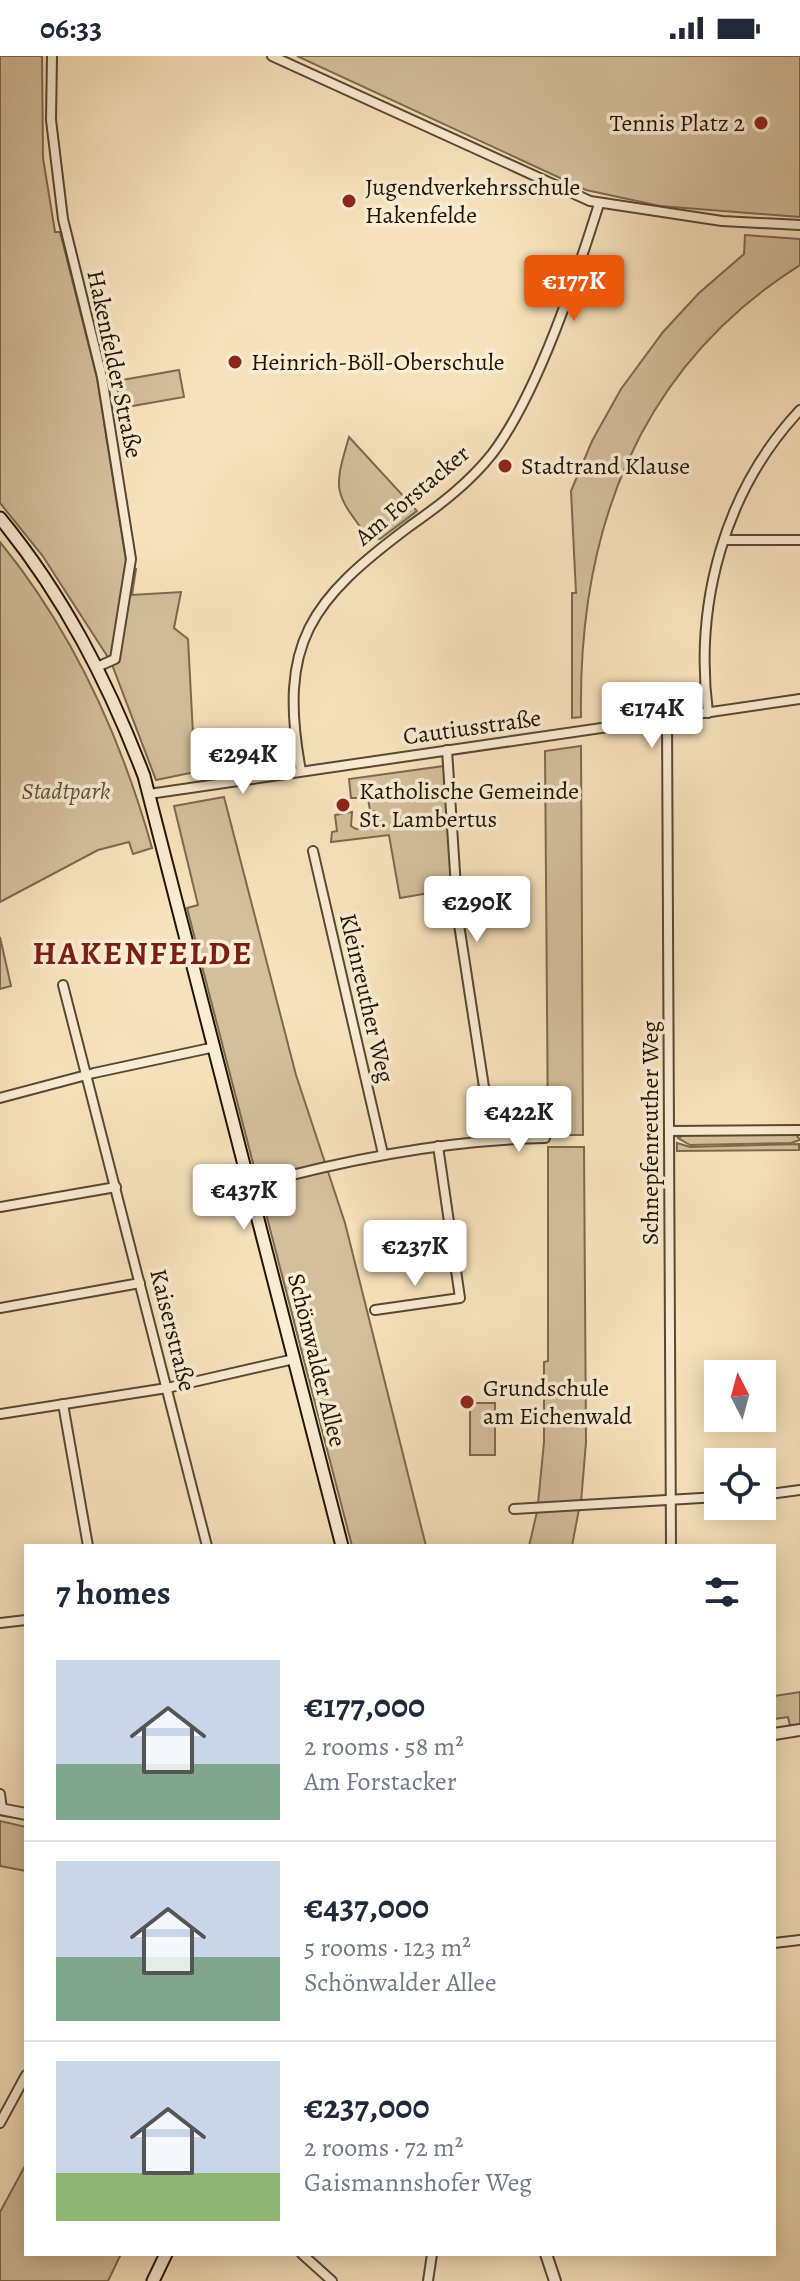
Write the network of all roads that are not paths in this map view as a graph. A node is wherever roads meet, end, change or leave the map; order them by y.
1 (52, 56) edge
2 (272, 56) edge
3 (599, 204) junction
4 (800, 225) edge
5 (800, 410) edge
6 (0, 518) edge
7 (724, 540) junction
8 (800, 540) edge
9 (97, 667) junction
10 (800, 699) edge
11 (708, 713) junction
12 (667, 719) junction
13 (447, 750) junction
14 (301, 771) junction
15 (149, 794) junction
16 (313, 851) dead end
17 (63, 985) dead end
18 (215, 1047) junction
19 (87, 1076) junction
20 (0, 1098) edge
21 (800, 1130) edge
22 (670, 1131) junction
23 (545, 1138) dead end
24 (492, 1139) junction
25 (438, 1146) junction
26 (383, 1154) junction
27 (250, 1186) junction
28 (116, 1187) junction
29 (0, 1207) edge
30 (140, 1283) junction
31 (0, 1308) edge
32 (375, 1310) dead end
33 (294, 1359) junction
34 (167, 1388) junction
35 (63, 1404) junction
36 (0, 1414) edge
37 (800, 1490) edge
38 (776, 1493) edge
39 (704, 1498) edge
40 (672, 1500) junction
41 (514, 1509) dead end
42 (88, 1544) edge
43 (206, 1544) edge
44 (341, 1544) edge
45 (671, 1544) edge
46 (24, 1620) edge
47 (0, 1623) edge
48 (800, 1730) edge
49 (776, 1734) edge
50 (0, 1794) edge
51 (1, 1809) edge
52 (24, 1814) edge
53 (800, 1940) edge
54 (776, 1943) edge
55 (24, 2079) edge
56 (0, 2123) edge
57 (165, 2256) edge
58 (304, 2256) edge
59 (432, 2256) edge
60 (547, 2256) edge
61 (153, 2281) edge
62 (332, 2281) edge
63 (428, 2281) edge
64 (555, 2281) edge

1 - 9 street, Hakenfelder Straße
2 - 3 street
3 - 4 street
3 - 14 street, Am Forstacker
5 - 7 street
6 - 9 main road, Schönwalder Allee
7 - 8 street
7 - 11 street
9 - 15 main road, Schönwalder Allee
10 - 11 street, Cautiusstraße
11 - 12 street, Cautiusstraße
12 - 13 street, Cautiusstraße
12 - 22 street, Schnepfenreuther Weg
13 - 14 street, Cautiusstraße
13 - 24 street
14 - 15 street, Cautiusstraße
15 - 18 main road, Schönwalder Allee
16 - 26 street, Kleinreuther Weg
17 - 19 street, Kaiserstraße
18 - 19 street
18 - 27 main road, Schönwalder Allee
19 - 20 street
19 - 28 street, Kaiserstraße
21 - 22 street
22 - 40 street, Schnepfenreuther Weg
23 - 24 street
24 - 25 street
25 - 26 street
25 - 32 street
26 - 27 street
27 - 33 main road, Schönwalder Allee
28 - 29 street
28 - 30 street, Kaiserstraße
30 - 31 street
30 - 34 street, Kaiserstraße
33 - 34 street
33 - 44 main road, Schönwalder Allee
34 - 35 street
34 - 43 street, Kaiserstraße
35 - 36 street
35 - 42 street
37 - 38 street
39 - 40 street
40 - 41 street
40 - 45 street, Schnepfenreuther Weg
46 - 47 street
48 - 49 street
50 - 51 street
51 - 52 street
53 - 54 street
55 - 56 street
57 - 61 main road
58 - 62 street
59 - 63 street
60 - 64 street

